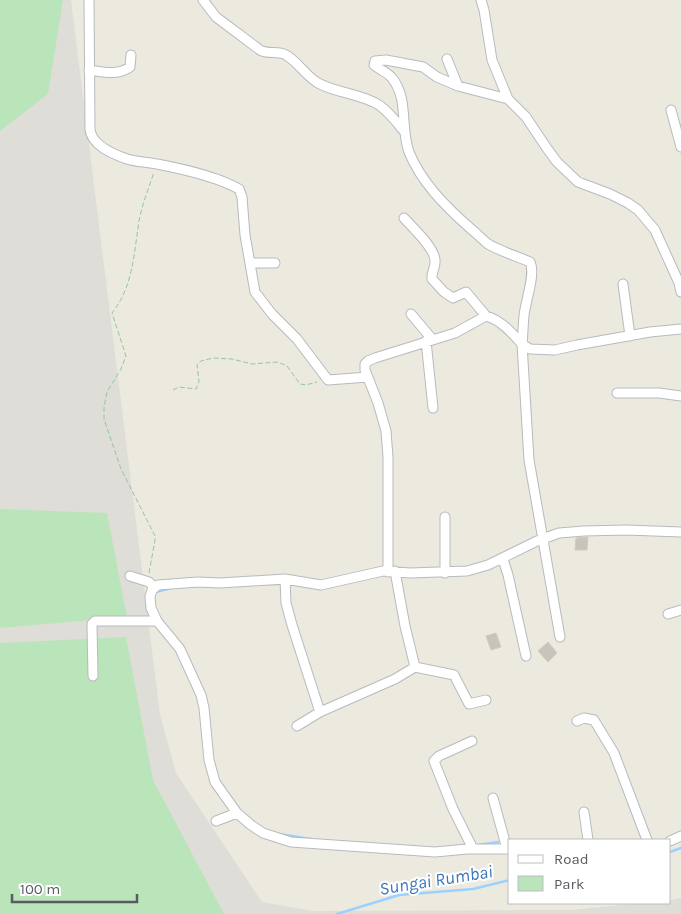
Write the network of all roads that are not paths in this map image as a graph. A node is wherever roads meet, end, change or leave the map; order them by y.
1 (89, 0) edge
2 (203, 0) edge
3 (481, 0) edge
4 (131, 55) dead end
5 (447, 59) dead end
6 (89, 70) junction
7 (458, 86) junction
8 (508, 99) junction
9 (671, 110) dead end
10 (404, 130) junction
11 (681, 146) edge
12 (404, 218) dead end
13 (250, 263) junction
14 (275, 263) dead end
15 (623, 284) dead end
16 (681, 292) edge
17 (411, 314) dead end
18 (486, 316) junction
19 (681, 329) edge
20 (630, 336) junction
21 (429, 340) junction
22 (522, 344) junction
23 (368, 377) junction
24 (616, 393) dead end
25 (681, 396) edge
26 (433, 408) dead end
27 (445, 517) dead end
28 (678, 532) edge
29 (543, 539) junction
30 (502, 558) junction
31 (392, 571) junction
32 (445, 573) junction
33 (130, 576) dead end
34 (285, 579) junction
35 (152, 584) junction
36 (681, 610) edge
37 (668, 614) dead end
38 (158, 621) junction
39 (560, 637) dead end
40 (526, 656) dead end
41 (415, 666) junction
42 (93, 676) dead end
43 (486, 700) dead end
44 (320, 712) junction
45 (577, 721) dead end
46 (297, 726) dead end
47 (472, 741) dead end
48 (493, 798) dead end
49 (584, 812) dead end
50 (237, 813) junction
51 (216, 821) dead end
52 (588, 839) edge
53 (647, 839) edge
54 (473, 849) junction
55 (508, 849) edge

1 - 6 street
2 - 10 street
3 - 8 street
4 - 6 street
5 - 7 street
6 - 13 street
7 - 8 street
7 - 10 street
8 - 16 street
9 - 11 street
10 - 22 street
12 - 18 street
13 - 14 street
13 - 23 street
15 - 20 street
17 - 21 street
18 - 21 street
18 - 22 street
19 - 20 street
20 - 22 street
21 - 23 street
21 - 26 street
22 - 29 street
23 - 31 street
24 - 25 street
27 - 32 street
28 - 29 street
29 - 30 street
29 - 39 street
30 - 32 street
30 - 40 street
31 - 32 street
31 - 34 street
31 - 41 street
33 - 35 street
34 - 35 street
34 - 44 street
35 - 38 street
36 - 37 street
38 - 42 street
38 - 50 street
41 - 43 street
41 - 44 street
44 - 46 street
45 - 53 street
47 - 54 street
48 - 55 street
49 - 52 street
50 - 51 street
50 - 54 street
54 - 55 street

